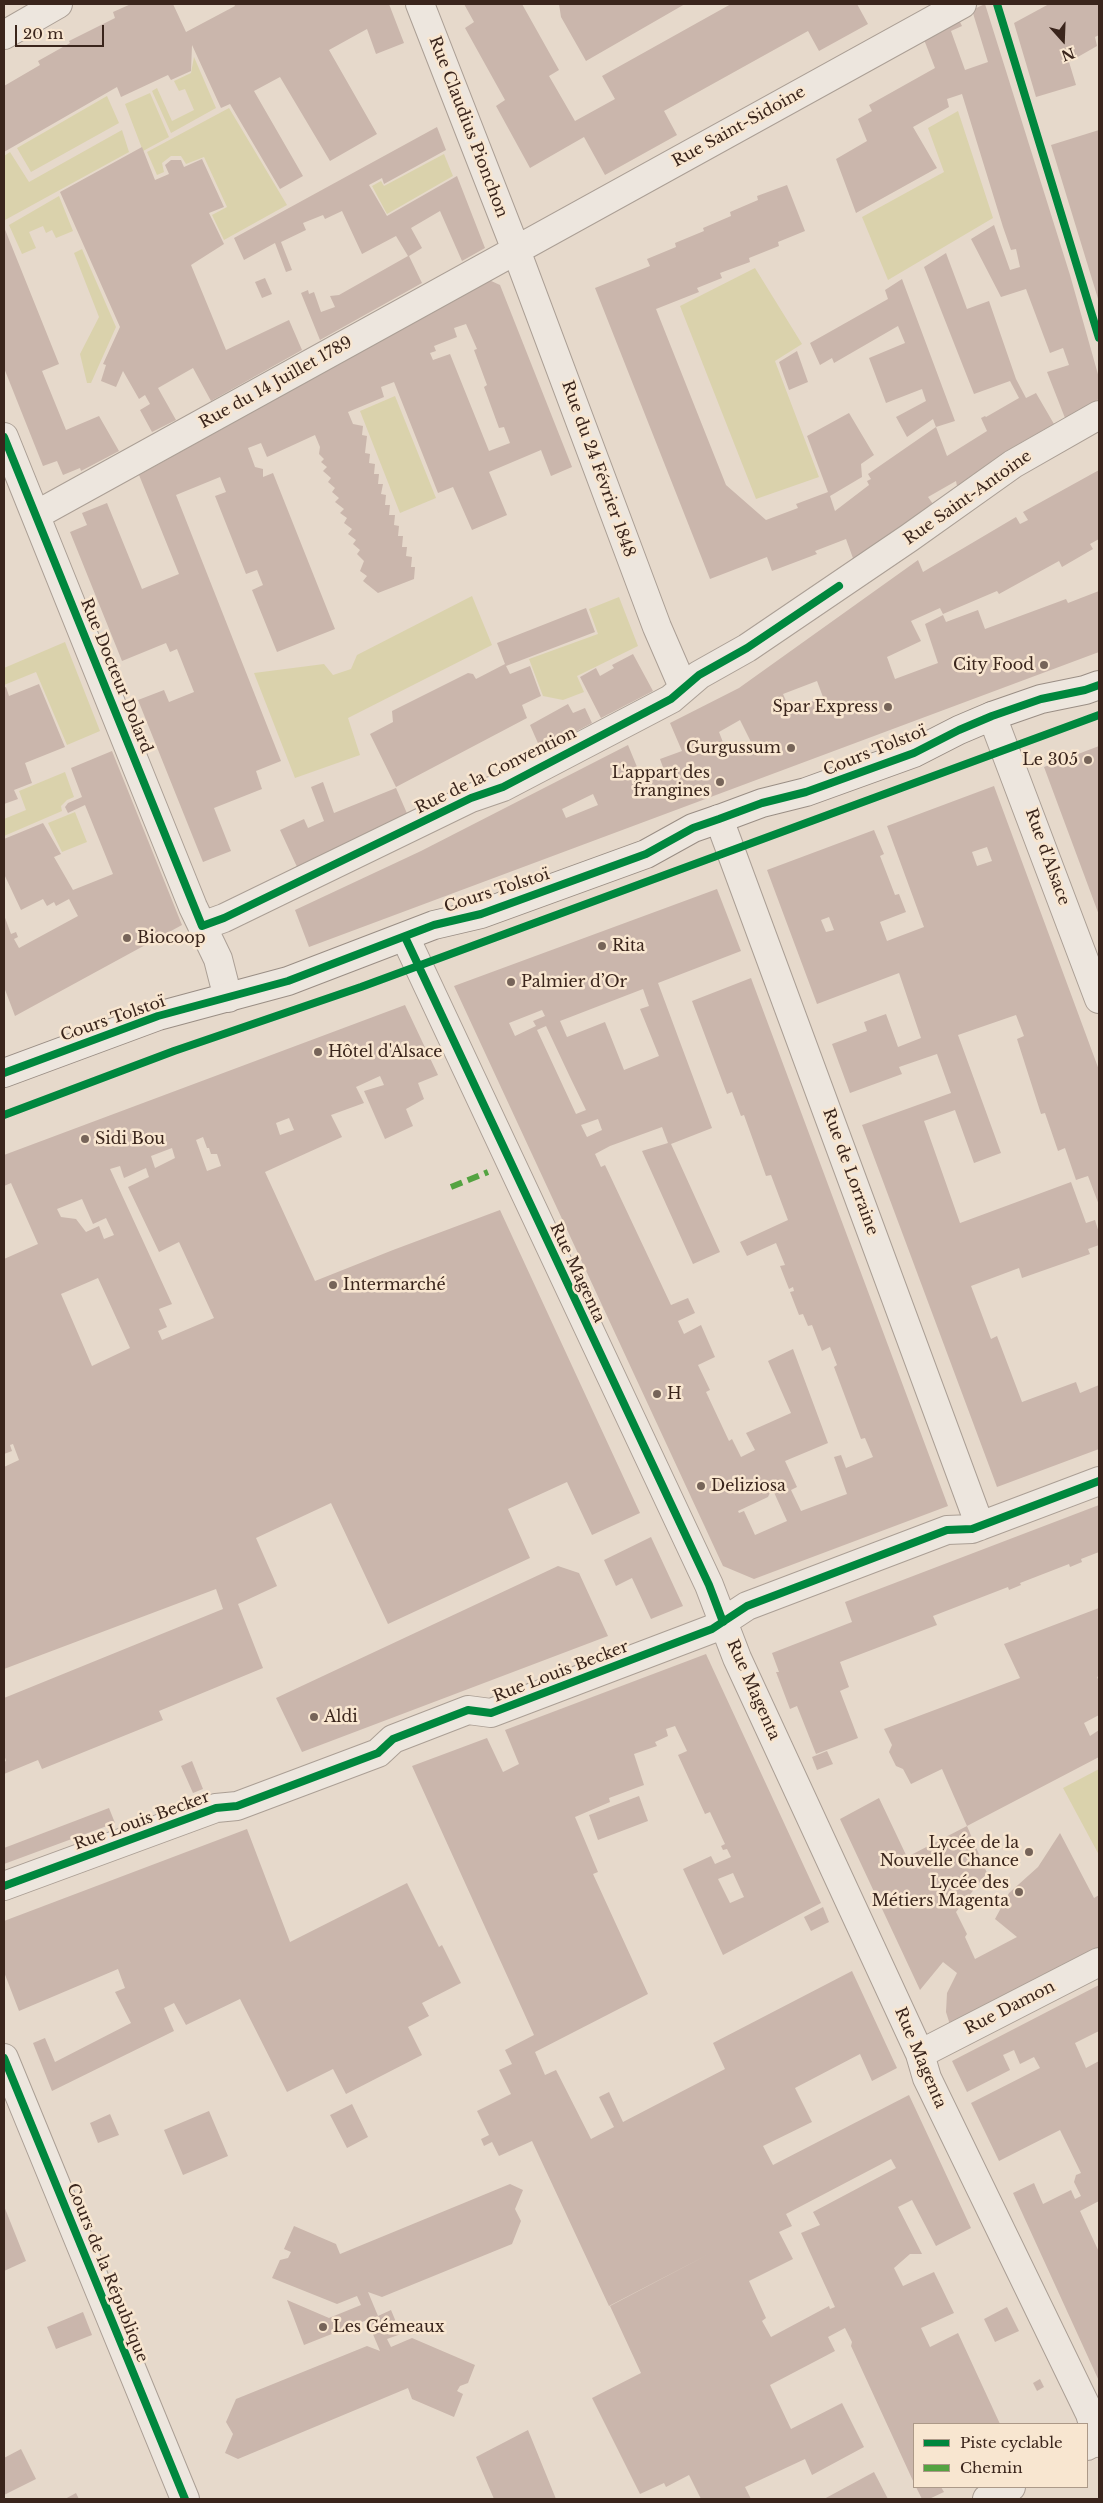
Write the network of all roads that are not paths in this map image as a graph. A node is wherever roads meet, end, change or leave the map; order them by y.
1 (58, 4) edge
2 (420, 4) edge
3 (962, 4) edge
4 (4, 35) edge
5 (516, 250) junction
6 (1099, 415) edge
7 (4, 437) edge
8 (36, 515) junction
9 (839, 586) joint
10 (1099, 685) edge
11 (683, 687) junction
12 (992, 716) junction
13 (719, 819) junction
14 (202, 926) junction
15 (405, 936) junction
16 (228, 998) junction
17 (1099, 999) edge
18 (4, 1073) edge
19 (1099, 1481) edge
20 (980, 1526) junction
21 (723, 1622) junction
22 (4, 1886) edge
23 (1099, 1962) edge
24 (920, 2054) junction
25 (4, 2058) edge
26 (1096, 2442) edge
27 (1008, 2488) edge
28 (185, 2499) edge
29 (987, 2499) edge

1 - 4 street
2 - 5 street, Rue Claudius Pionchon
3 - 5 street, Rue Saint-Sidoine
5 - 8 street, Rue du 14 Juillet 1789
5 - 11 street, Rue du 24 Février 1848
6 - 9 street, Rue Saint-Antoine
7 - 8 street, Rue Docteur Dolard
8 - 14 street, Rue Docteur Dolard
9 - 11 street, Rue de la Convention
10 - 12 street, Cours Tolstoï
11 - 14 street, Rue de la Convention
12 - 13 street, Cours Tolstoï
12 - 17 street, Rue d'Alsace
13 - 15 street, Cours Tolstoï
13 - 20 street, Rue de Lorraine
14 - 16 street, Rue Docteur Dolard
15 - 16 street, Cours Tolstoï
15 - 21 street, Rue Magenta
16 - 18 street, Cours Tolstoï
19 - 20 street, Rue Louis Becker
20 - 21 street, Rue Louis Becker
21 - 22 street, Rue Louis Becker
21 - 24 street, Rue Magenta
23 - 24 street, Rue Damon
24 - 26 street, Rue Magenta
25 - 28 street, Cours de la République
27 - 29 street

